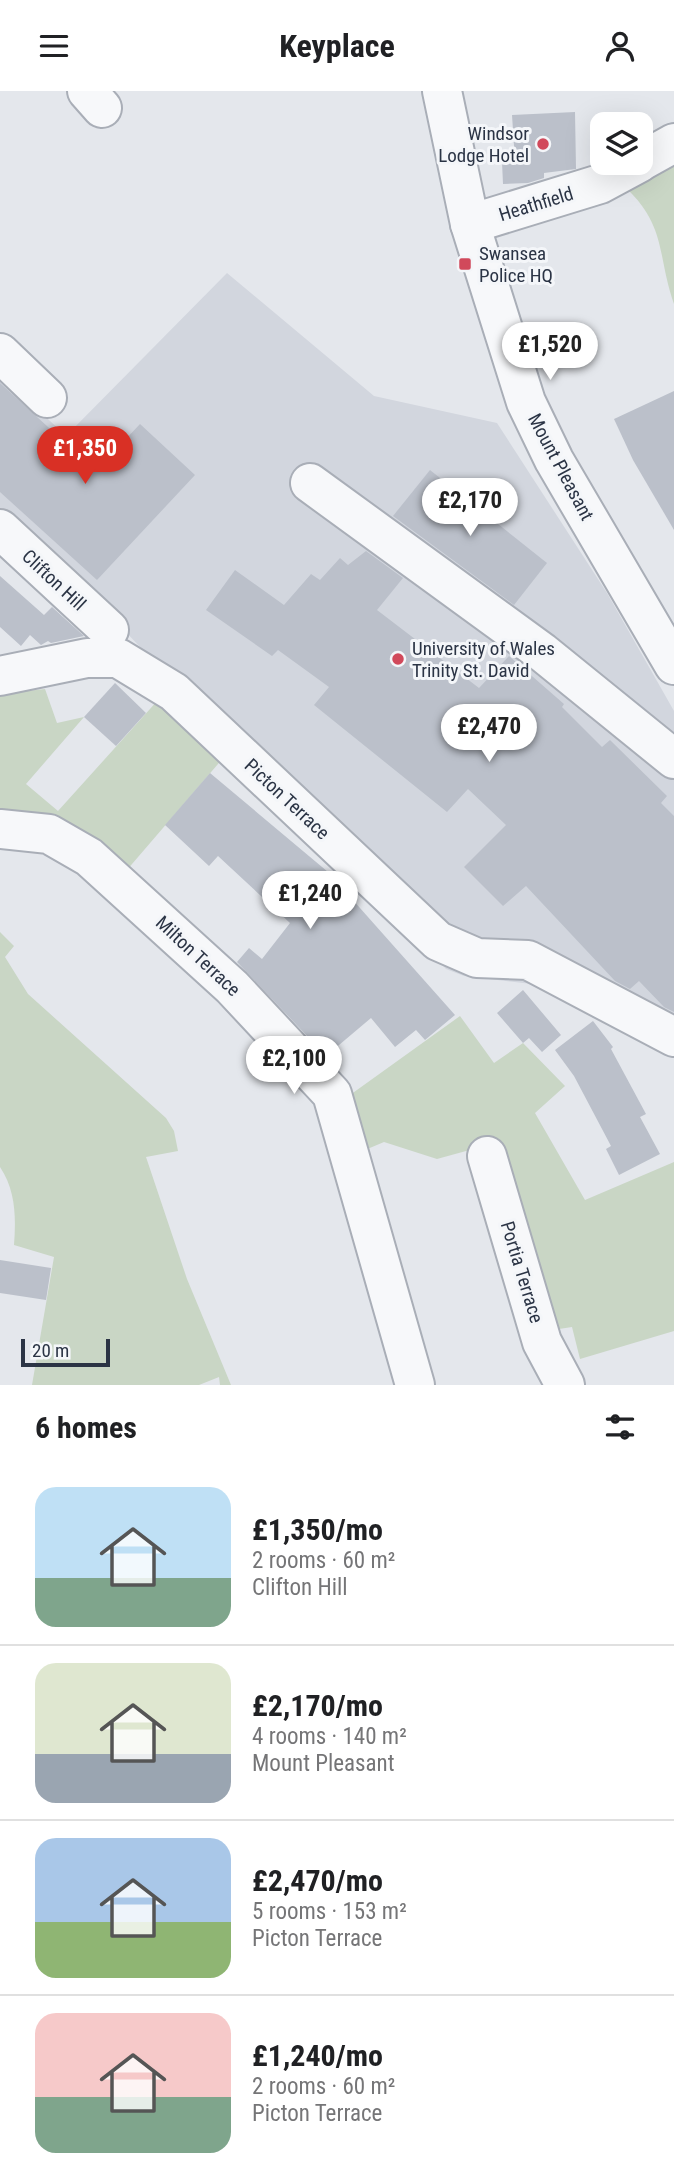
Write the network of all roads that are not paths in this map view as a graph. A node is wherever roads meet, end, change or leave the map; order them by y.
1 (442, 91) edge
2 (674, 143) edge
3 (653, 155) edge
4 (616, 175) edge
5 (470, 224) junction
6 (0, 353) edge
7 (47, 398) dead end
8 (310, 483) dead end
9 (0, 529) edge
10 (109, 630) dead end
11 (674, 665) edge
12 (0, 676) edge
13 (674, 759) edge
14 (0, 829) edge
15 (674, 1037) edge
16 (487, 1156) dead end
17 (415, 1385) edge
18 (565, 1385) edge

1 - 5 street, Mount Pleasant
2 - 3 street, Heathfield
4 - 5 street, Heathfield
5 - 11 street, Mount Pleasant
6 - 7 street
8 - 13 street
9 - 10 street, Clifton Hill
12 - 15 street, Picton Terrace
14 - 17 street, Milton Terrace
16 - 18 street, Portia Terrace

